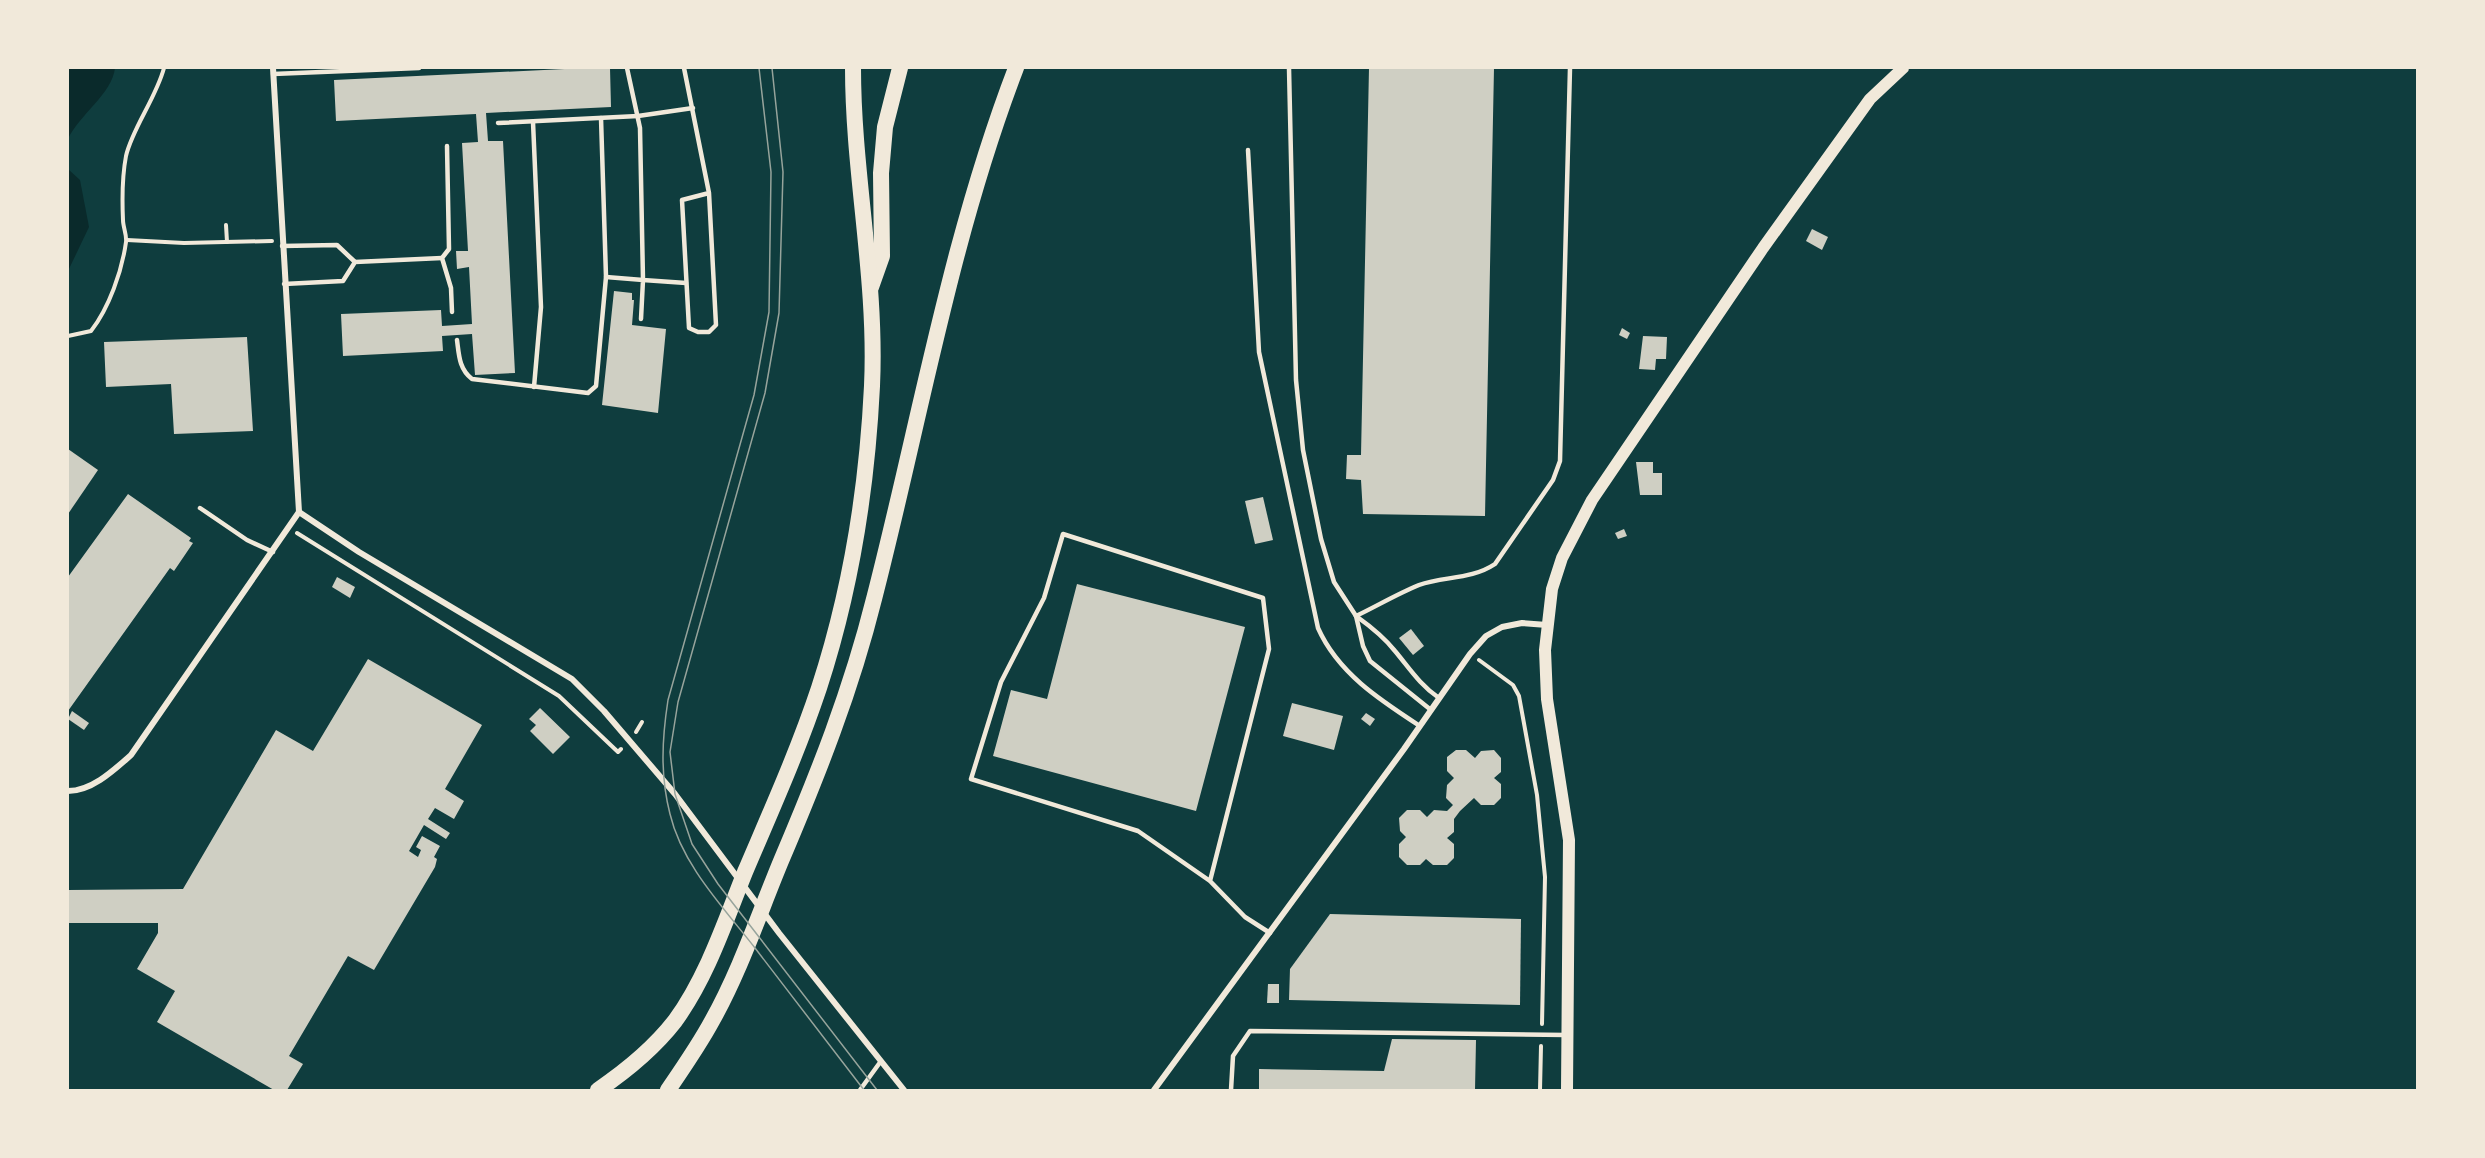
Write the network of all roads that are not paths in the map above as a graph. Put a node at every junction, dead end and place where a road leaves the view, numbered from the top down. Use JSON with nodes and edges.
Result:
{"nodes":[{"id":1,"x":419,"y":68,"type":"edge"},
{"id":2,"x":627,"y":68,"type":"edge"},
{"id":3,"x":684,"y":68,"type":"edge"},
{"id":4,"x":853,"y":68,"type":"edge"},
{"id":5,"x":900,"y":68,"type":"edge"},
{"id":6,"x":1016,"y":68,"type":"edge"},
{"id":7,"x":1290,"y":68,"type":"edge"},
{"id":8,"x":1569,"y":68,"type":"edge"},
{"id":9,"x":1903,"y":68,"type":"edge"},
{"id":10,"x":273,"y":71,"type":"edge"},
{"id":11,"x":693,"y":108,"type":"junction"},
{"id":12,"x":638,"y":116,"type":"junction"},
{"id":13,"x":601,"y":118,"type":"junction"},
{"id":14,"x":533,"y":122,"type":"junction"},
{"id":15,"x":498,"y":123,"type":"dead end"},
{"id":16,"x":447,"y":146,"type":"dead end"},
{"id":17,"x":1248,"y":150,"type":"dead end"},
{"id":18,"x":709,"y":194,"type":"junction"},
{"id":19,"x":282,"y":243,"type":"junction"},
{"id":20,"x":442,"y":258,"type":"junction"},
{"id":21,"x":355,"y":262,"type":"junction"},
{"id":22,"x":606,"y":277,"type":"junction"},
{"id":23,"x":643,"y":280,"type":"junction"},
{"id":24,"x":686,"y":283,"type":"junction"},
{"id":25,"x":284,"y":284,"type":"junction"},
{"id":26,"x":870,"y":287,"type":"junction"},
{"id":27,"x":452,"y":312,"type":"dead end"},
{"id":28,"x":641,"y":319,"type":"dead end"},
{"id":29,"x":457,"y":340,"type":"dead end"},
{"id":30,"x":534,"y":387,"type":"junction"},
{"id":31,"x":200,"y":508,"type":"dead end"},
{"id":32,"x":299,"y":512,"type":"junction"},
{"id":33,"x":273,"y":552,"type":"junction"},
{"id":34,"x":1356,"y":616,"type":"junction"},
{"id":35,"x":1547,"y":625,"type":"junction"},
{"id":36,"x":1439,"y":698,"type":"junction"},
{"id":37,"x":1431,"y":710,"type":"junction"},
{"id":38,"x":1420,"y":726,"type":"junction"},
{"id":39,"x":68,"y":791,"type":"edge"},
{"id":40,"x":1210,"y":881,"type":"junction"},
{"id":41,"x":1270,"y":933,"type":"junction"},
{"id":42,"x":1568,"y":1035,"type":"junction"},
{"id":43,"x":881,"y":1060,"type":"junction"},
{"id":44,"x":598,"y":1090,"type":"edge"},
{"id":45,"x":668,"y":1090,"type":"edge"},
{"id":46,"x":860,"y":1090,"type":"edge"},
{"id":47,"x":904,"y":1090,"type":"edge"},
{"id":48,"x":1154,"y":1090,"type":"edge"},
{"id":49,"x":1231,"y":1090,"type":"edge"},
{"id":50,"x":1567,"y":1090,"type":"edge"}],
"edges":[{"from":1,"to":10,"type":"lane"},
{"from":2,"to":12,"type":"lane"},
{"from":3,"to":11,"type":"lane"},
{"from":4,"to":26,"type":"highway"},
{"from":5,"to":26,"type":"highway"},
{"from":6,"to":45,"type":"highway"},
{"from":7,"to":34,"type":"lane"},
{"from":8,"to":34,"type":"lane"},
{"from":9,"to":35,"type":"main road"},
{"from":10,"to":19,"type":"street"},
{"from":11,"to":12,"type":"lane"},
{"from":11,"to":18,"type":"lane"},
{"from":12,"to":13,"type":"lane"},
{"from":12,"to":23,"type":"lane"},
{"from":13,"to":14,"type":"lane"},
{"from":13,"to":22,"type":"lane"},
{"from":14,"to":15,"type":"lane"},
{"from":14,"to":30,"type":"lane"},
{"from":16,"to":20,"type":"lane"},
{"from":17,"to":38,"type":"lane"},
{"from":18,"to":24,"type":"lane"},
{"from":18,"to":24,"type":"lane"},
{"from":19,"to":21,"type":"lane"},
{"from":19,"to":25,"type":"street"},
{"from":20,"to":21,"type":"lane"},
{"from":20,"to":27,"type":"lane"},
{"from":21,"to":25,"type":"lane"},
{"from":22,"to":23,"type":"lane"},
{"from":22,"to":30,"type":"lane"},
{"from":23,"to":24,"type":"lane"},
{"from":23,"to":28,"type":"lane"},
{"from":25,"to":32,"type":"street"},
{"from":26,"to":44,"type":"highway"},
{"from":29,"to":30,"type":"lane"},
{"from":31,"to":33,"type":"lane"},
{"from":32,"to":33,"type":"street"},
{"from":32,"to":43,"type":"street"},
{"from":33,"to":39,"type":"street"},
{"from":34,"to":36,"type":"lane"},
{"from":34,"to":37,"type":"lane"},
{"from":35,"to":36,"type":"street"},
{"from":35,"to":42,"type":"main road"},
{"from":36,"to":37,"type":"street"},
{"from":37,"to":38,"type":"street"},
{"from":38,"to":41,"type":"street"},
{"from":40,"to":40,"type":"lane"},
{"from":40,"to":41,"type":"lane"},
{"from":41,"to":48,"type":"street"},
{"from":42,"to":49,"type":"lane"},
{"from":42,"to":50,"type":"main road"},
{"from":43,"to":46,"type":"lane"},
{"from":43,"to":47,"type":"street"}]}
